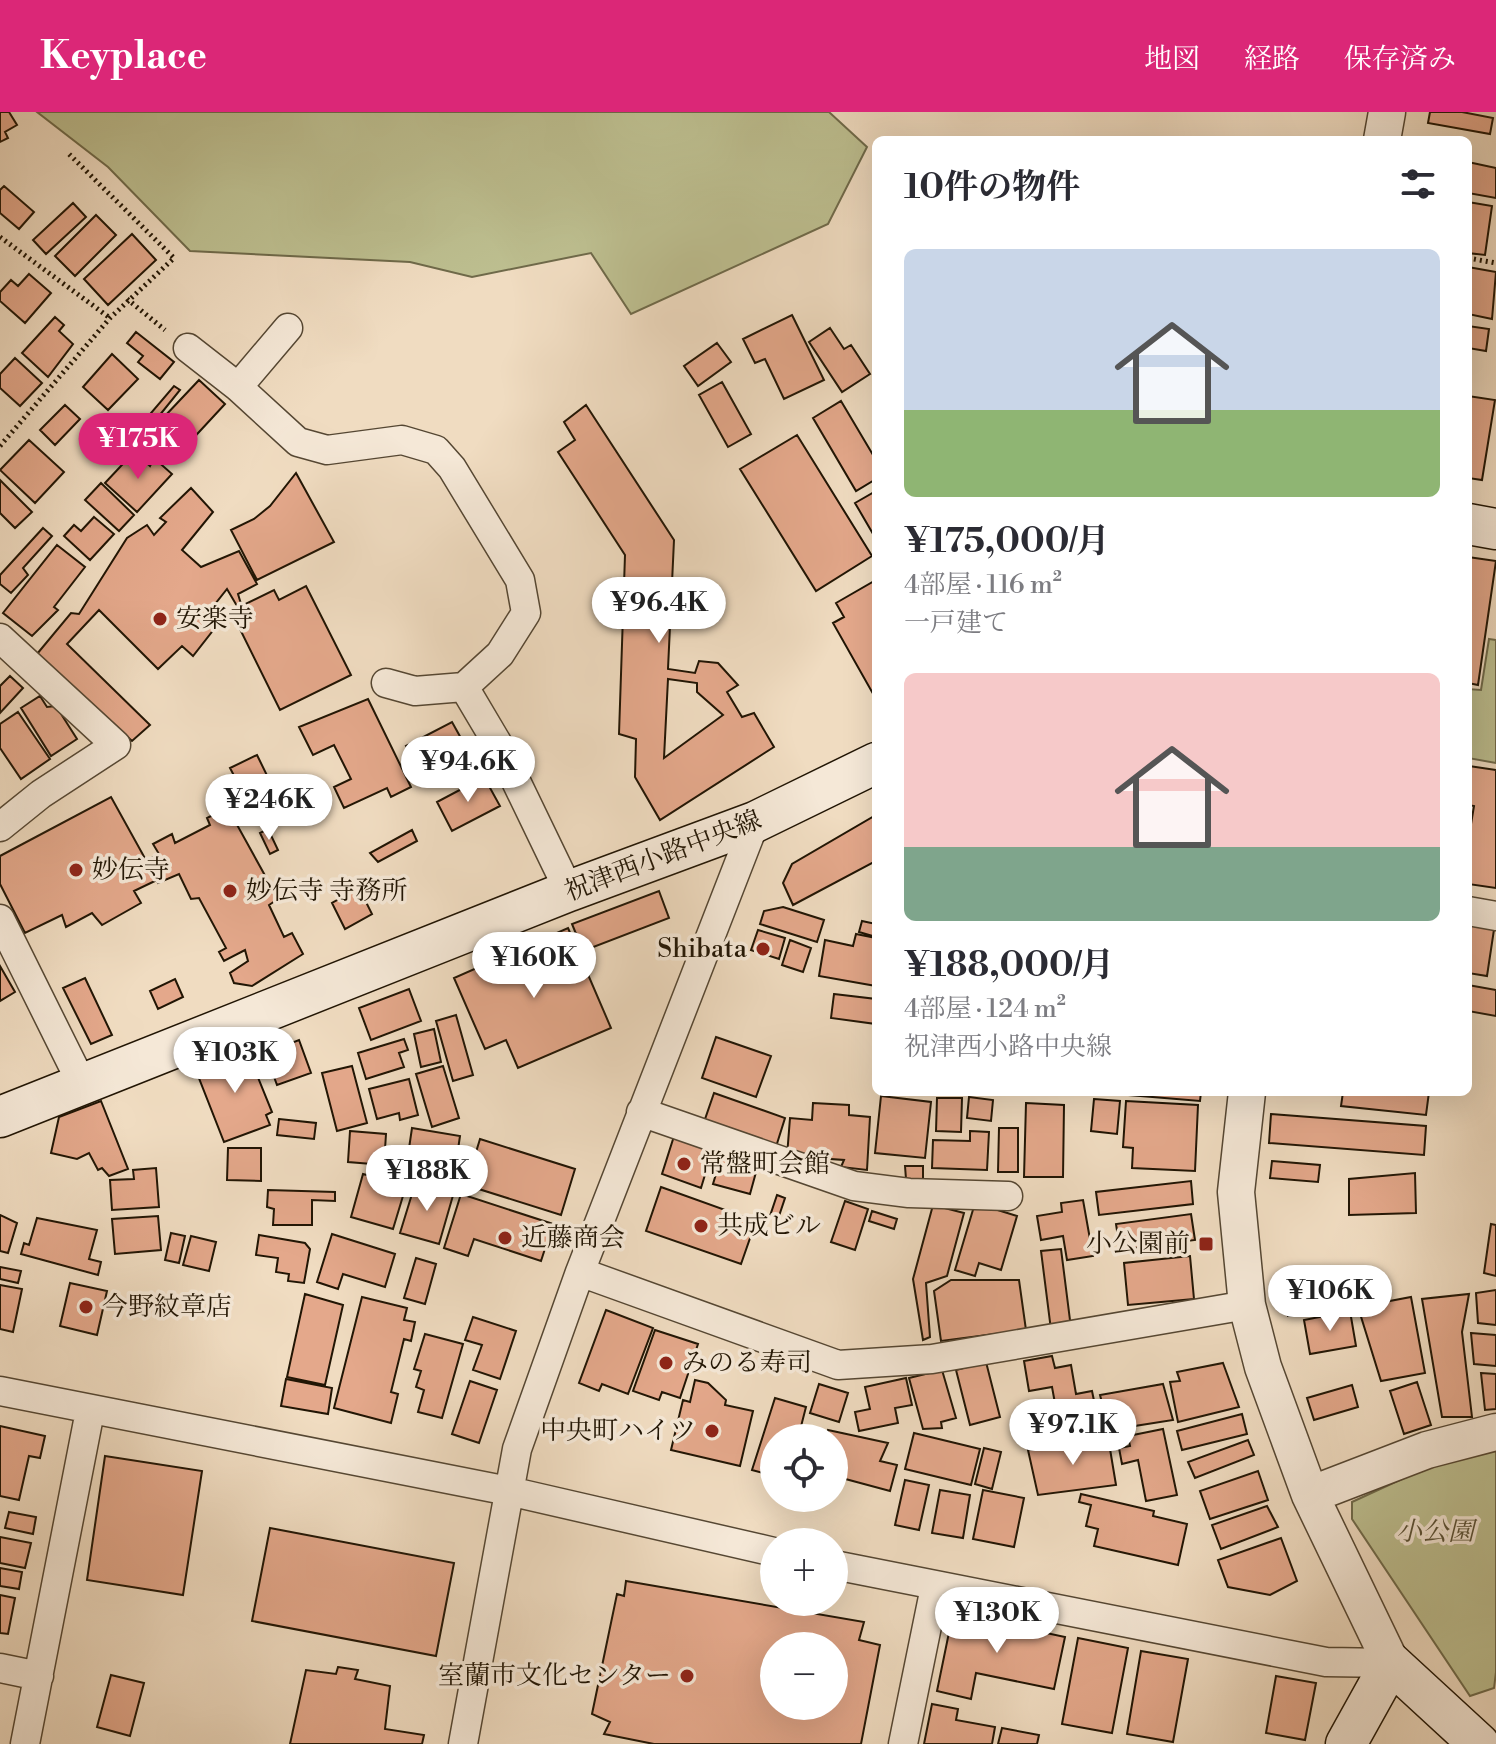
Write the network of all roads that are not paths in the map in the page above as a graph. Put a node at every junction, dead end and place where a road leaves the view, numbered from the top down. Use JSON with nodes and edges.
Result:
{"nodes":[{"id":1,"x":1387,"y":112,"type":"edge"},
{"id":2,"x":1383,"y":136,"type":"edge"},
{"id":3,"x":288,"y":328,"type":"dead end"},
{"id":4,"x":188,"y":348,"type":"road end"},
{"id":5,"x":238,"y":387,"type":"junction"},
{"id":6,"x":1472,"y":525,"type":"edge"},
{"id":7,"x":1496,"y":529,"type":"edge"},
{"id":8,"x":0,"y":638,"type":"edge"},
{"id":9,"x":386,"y":683,"type":"dead end"},
{"id":10,"x":464,"y":687,"type":"junction"},
{"id":11,"x":872,"y":765,"type":"edge"},
{"id":12,"x":755,"y":822,"type":"junction"},
{"id":13,"x":0,"y":827,"type":"edge"},
{"id":14,"x":569,"y":891,"type":"junction"},
{"id":15,"x":1472,"y":912,"type":"edge"},
{"id":16,"x":1496,"y":916,"type":"edge"},
{"id":17,"x":0,"y":919,"type":"edge"},
{"id":18,"x":82,"y":1084,"type":"junction"},
{"id":19,"x":1247,"y":1096,"type":"edge"},
{"id":20,"x":641,"y":1112,"type":"junction"},
{"id":21,"x":0,"y":1117,"type":"edge"},
{"id":22,"x":1008,"y":1196,"type":"dead end"},
{"id":23,"x":580,"y":1272,"type":"junction"},
{"id":24,"x":1247,"y":1305,"type":"junction"},
{"id":25,"x":0,"y":1391,"type":"edge"},
{"id":26,"x":90,"y":1411,"type":"junction"},
{"id":27,"x":1496,"y":1432,"type":"edge"},
{"id":28,"x":509,"y":1491,"type":"junction"},
{"id":29,"x":1310,"y":1495,"type":"junction"},
{"id":30,"x":760,"y":1549,"type":"edge"},
{"id":31,"x":848,"y":1568,"type":"edge"},
{"id":32,"x":935,"y":1587,"type":"junction"},
{"id":33,"x":1391,"y":1663,"type":"junction"},
{"id":34,"x":0,"y":1668,"type":"edge"},
{"id":35,"x":39,"y":1676,"type":"junction"},
{"id":36,"x":25,"y":1744,"type":"edge"},
{"id":37,"x":463,"y":1744,"type":"edge"},
{"id":38,"x":903,"y":1744,"type":"edge"},
{"id":39,"x":1346,"y":1744,"type":"edge"},
{"id":40,"x":1479,"y":1744,"type":"edge"}],
"edges":[{"from":1,"to":2,"type":"street"},
{"from":3,"to":5,"type":"street"},
{"from":4,"to":5,"type":"street"},
{"from":5,"to":10,"type":"street"},
{"from":6,"to":7,"type":"main road"},
{"from":8,"to":13,"type":"street"},
{"from":9,"to":10,"type":"street"},
{"from":10,"to":14,"type":"street"},
{"from":11,"to":12,"type":"main road","name":"祝津西小路中央線"},
{"from":12,"to":14,"type":"main road","name":"祝津西小路中央線"},
{"from":12,"to":20,"type":"street"},
{"from":14,"to":18,"type":"main road","name":"祝津西小路中央線"},
{"from":15,"to":16,"type":"street"},
{"from":17,"to":18,"type":"street"},
{"from":18,"to":21,"type":"main road","name":"祝津西小路中央線"},
{"from":19,"to":24,"type":"street"},
{"from":20,"to":22,"type":"street"},
{"from":20,"to":23,"type":"street"},
{"from":23,"to":24,"type":"street"},
{"from":23,"to":28,"type":"street"},
{"from":24,"to":29,"type":"street"},
{"from":25,"to":26,"type":"street"},
{"from":26,"to":28,"type":"street"},
{"from":26,"to":35,"type":"street"},
{"from":27,"to":29,"type":"street"},
{"from":28,"to":30,"type":"street"},
{"from":28,"to":37,"type":"street"},
{"from":29,"to":33,"type":"street"},
{"from":31,"to":32,"type":"street"},
{"from":32,"to":33,"type":"street"},
{"from":32,"to":38,"type":"street"},
{"from":33,"to":39,"type":"main road"},
{"from":33,"to":40,"type":"main road"},
{"from":34,"to":35,"type":"street"},
{"from":35,"to":36,"type":"street"}]}
